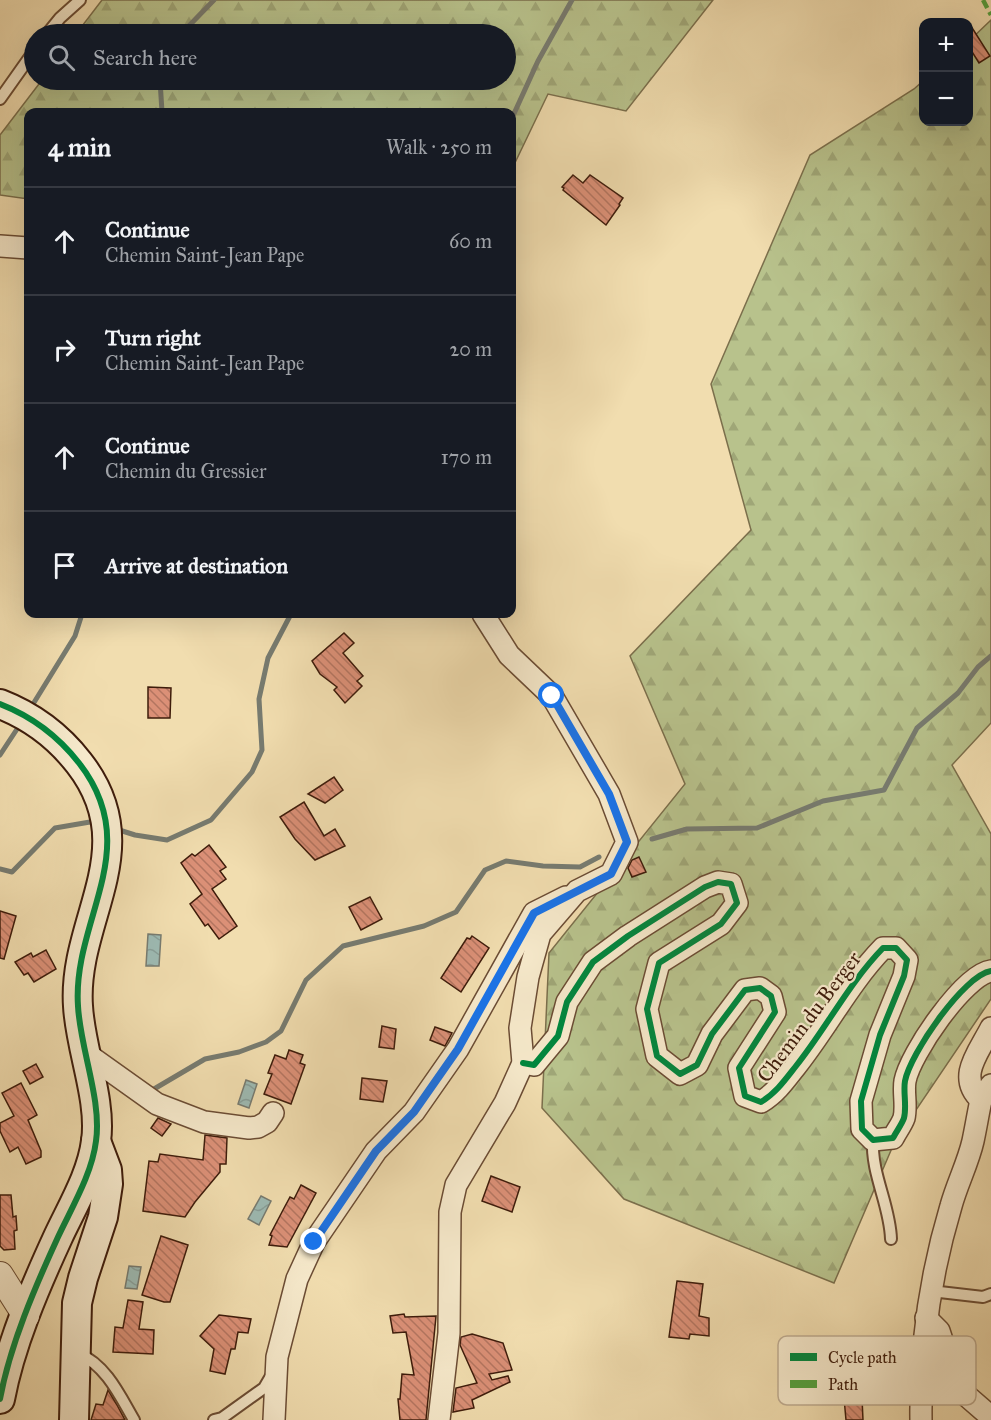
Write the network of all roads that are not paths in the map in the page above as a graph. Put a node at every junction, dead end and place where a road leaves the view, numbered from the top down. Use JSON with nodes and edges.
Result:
{"nodes":[{"id":1,"x":80,"y":0,"type":"edge"},
{"id":2,"x":55,"y":24,"type":"edge"},
{"id":3,"x":24,"y":65,"type":"edge"},
{"id":4,"x":0,"y":99,"type":"edge"},
{"id":5,"x":0,"y":246,"type":"edge"},
{"id":6,"x":24,"y":248,"type":"edge"},
{"id":7,"x":485,"y":618,"type":"edge"},
{"id":8,"x":0,"y":704,"type":"edge"},
{"id":9,"x":577,"y":891,"type":"junction"},
{"id":10,"x":991,"y":971,"type":"edge"},
{"id":11,"x":991,"y":1028,"type":"edge"},
{"id":12,"x":84,"y":1052,"type":"junction"},
{"id":13,"x":523,"y":1064,"type":"junction"},
{"id":14,"x":986,"y":1093,"type":"edge"},
{"id":15,"x":273,"y":1113,"type":"dead end"},
{"id":16,"x":873,"y":1140,"type":"junction"},
{"id":17,"x":96,"y":1141,"type":"junction"},
{"id":18,"x":891,"y":1239,"type":"dead end"},
{"id":19,"x":0,"y":1275,"type":"edge"},
{"id":20,"x":931,"y":1291,"type":"junction"},
{"id":21,"x":988,"y":1298,"type":"edge"},
{"id":22,"x":26,"y":1316,"type":"junction"},
{"id":23,"x":926,"y":1318,"type":"junction"},
{"id":24,"x":924,"y":1336,"type":"edge"},
{"id":25,"x":941,"y":1336,"type":"edge"},
{"id":26,"x":76,"y":1353,"type":"junction"},
{"id":27,"x":276,"y":1366,"type":"junction"},
{"id":28,"x":0,"y":1399,"type":"edge"},
{"id":29,"x":976,"y":1404,"type":"edge"},
{"id":30,"x":921,"y":1405,"type":"edge"},
{"id":31,"x":991,"y":1417,"type":"edge"},
{"id":32,"x":74,"y":1420,"type":"edge"},
{"id":33,"x":134,"y":1420,"type":"edge"},
{"id":34,"x":214,"y":1420,"type":"edge"},
{"id":35,"x":274,"y":1420,"type":"edge"},
{"id":36,"x":439,"y":1420,"type":"edge"},
{"id":37,"x":921,"y":1420,"type":"edge"}],
"edges":[{"from":1,"to":2,"type":"lane"},
{"from":3,"to":4,"type":"lane"},
{"from":5,"to":6,"type":"street"},
{"from":7,"to":9,"type":"street"},
{"from":8,"to":12,"type":"main road"},
{"from":9,"to":13,"type":"street"},
{"from":9,"to":27,"type":"street"},
{"from":10,"to":16,"type":"street"},
{"from":11,"to":14,"type":"street"},
{"from":12,"to":15,"type":"street"},
{"from":12,"to":17,"type":"main road"},
{"from":13,"to":16,"type":"street","name":"Chemin du Berger"},
{"from":13,"to":36,"type":"street"},
{"from":14,"to":20,"type":"street"},
{"from":16,"to":18,"type":"lane"},
{"from":17,"to":22,"type":"main road"},
{"from":17,"to":26,"type":"main road"},
{"from":19,"to":22,"type":"street"},
{"from":20,"to":21,"type":"lane"},
{"from":20,"to":23,"type":"street"},
{"from":22,"to":28,"type":"main road"},
{"from":23,"to":24,"type":"street"},
{"from":23,"to":25,"type":"street"},
{"from":26,"to":32,"type":"main road"},
{"from":26,"to":33,"type":"lane"},
{"from":27,"to":34,"type":"lane"},
{"from":27,"to":35,"type":"street"},
{"from":29,"to":31,"type":"street"},
{"from":30,"to":37,"type":"street"}]}
